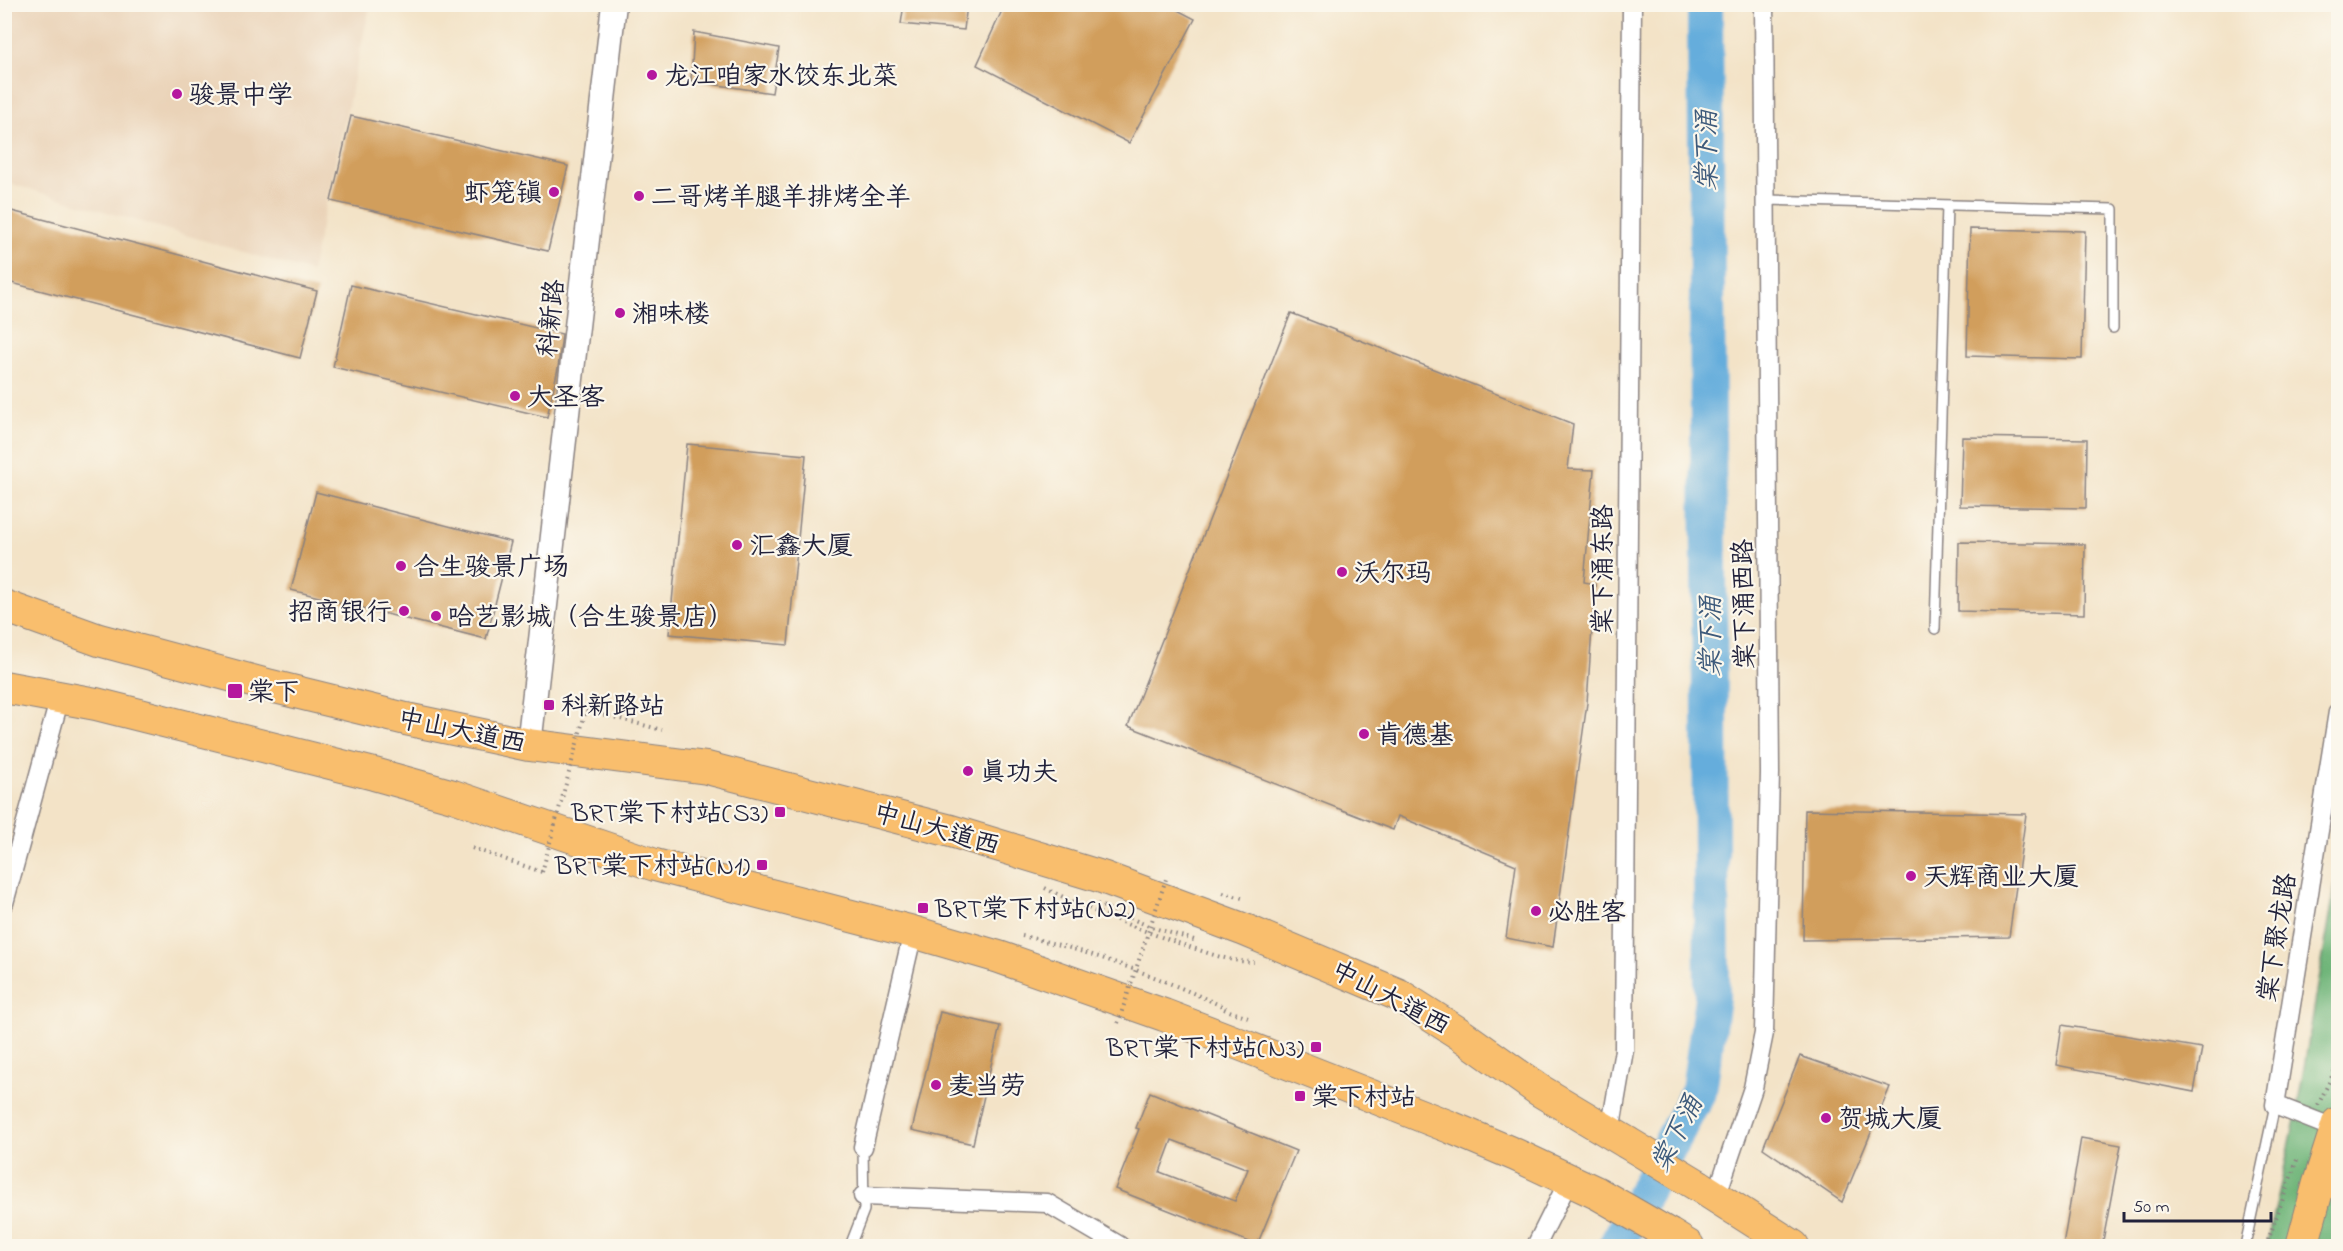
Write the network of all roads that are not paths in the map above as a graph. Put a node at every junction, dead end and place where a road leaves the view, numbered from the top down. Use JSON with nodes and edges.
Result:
{"nodes":[{"id":1,"x":614,"y":4,"type":"edge"},
{"id":2,"x":1632,"y":4,"type":"edge"},
{"id":3,"x":1764,"y":4,"type":"edge"},
{"id":4,"x":1765,"y":200,"type":"junction"},
{"id":5,"x":1947,"y":205,"type":"junction"},
{"id":6,"x":2113,"y":328,"type":"dead end"},
{"id":7,"x":4,"y":606,"type":"edge"},
{"id":8,"x":1935,"y":629,"type":"dead end"},
{"id":9,"x":4,"y":687,"type":"edge"},
{"id":10,"x":60,"y":697,"type":"junction"},
{"id":11,"x":2338,"y":711,"type":"edge"},
{"id":12,"x":528,"y":745,"type":"junction"},
{"id":13,"x":4,"y":903,"type":"edge"},
{"id":14,"x":913,"y":932,"type":"junction"},
{"id":15,"x":2275,"y":1106,"type":"junction"},
{"id":16,"x":2337,"y":1126,"type":"edge"},
{"id":17,"x":1618,"y":1137,"type":"junction"},
{"id":18,"x":863,"y":1147,"type":"joint"},
{"id":19,"x":1583,"y":1186,"type":"junction"},
{"id":20,"x":1707,"y":1191,"type":"junction"},
{"id":21,"x":863,"y":1196,"type":"junction"},
{"id":22,"x":1679,"y":1241,"type":"edge"},
{"id":23,"x":850,"y":1246,"type":"edge"},
{"id":24,"x":1120,"y":1246,"type":"edge"},
{"id":25,"x":1536,"y":1246,"type":"edge"},
{"id":26,"x":1793,"y":1246,"type":"edge"},
{"id":27,"x":2245,"y":1246,"type":"edge"},
{"id":28,"x":2302,"y":1246,"type":"edge"}],
"edges":[{"from":1,"to":12,"type":"street","name":"科新路"},
{"from":2,"to":17,"type":"street","name":"棠下涌东路"},
{"from":3,"to":4,"type":"street","name":"棠下涌西路"},
{"from":4,"to":5,"type":"lane"},
{"from":4,"to":20,"type":"street","name":"棠下涌西路"},
{"from":5,"to":6,"type":"lane"},
{"from":5,"to":8,"type":"lane"},
{"from":7,"to":12,"type":"highway","name":"中山大道西"},
{"from":9,"to":10,"type":"highway"},
{"from":10,"to":13,"type":"street"},
{"from":10,"to":14,"type":"highway"},
{"from":11,"to":15,"type":"street","name":"棠下聚龙路"},
{"from":12,"to":17,"type":"highway","name":"中山大道西"},
{"from":14,"to":18,"type":"street"},
{"from":14,"to":19,"type":"highway"},
{"from":15,"to":16,"type":"street"},
{"from":15,"to":27,"type":"lane"},
{"from":16,"to":28,"type":"highway"},
{"from":17,"to":20,"type":"highway","name":"中山大道西","bridge":true},
{"from":18,"to":21,"type":"lane"},
{"from":19,"to":22,"type":"highway","bridge":true},
{"from":19,"to":25,"type":"street"},
{"from":20,"to":26,"type":"highway","name":"中山大道西"},
{"from":21,"to":23,"type":"lane"},
{"from":21,"to":24,"type":"street"}]}
